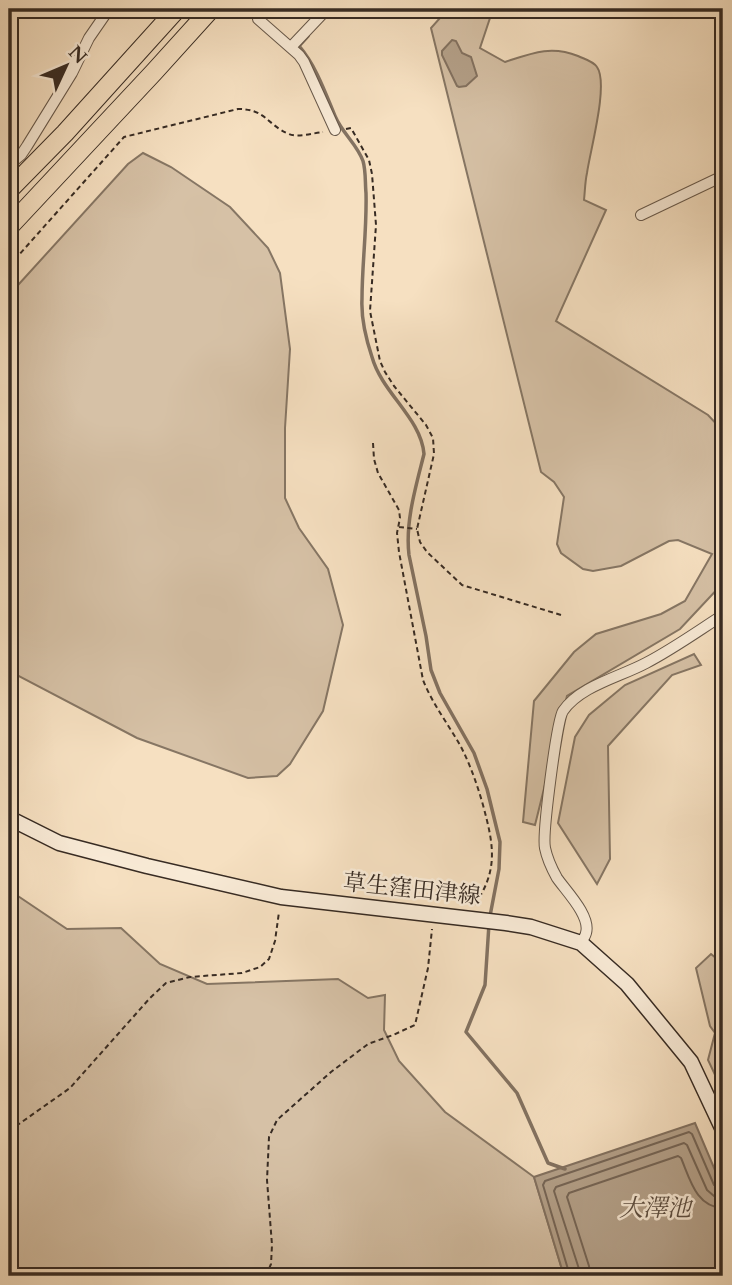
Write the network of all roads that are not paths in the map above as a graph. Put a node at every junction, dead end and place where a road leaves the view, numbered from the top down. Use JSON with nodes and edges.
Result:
{"nodes":[{"id":1,"x":109,"y":9,"type":"edge"},
{"id":2,"x":177,"y":9,"type":"edge"},
{"id":3,"x":211,"y":9,"type":"edge"},
{"id":4,"x":327,"y":9,"type":"edge"},
{"id":5,"x":258,"y":19,"type":"tunnel mouth"},
{"id":6,"x":290,"y":47,"type":"junction"},
{"id":7,"x":335,"y":130,"type":"road end"},
{"id":8,"x":9,"y":165,"type":"edge"},
{"id":9,"x":723,"y":176,"type":"edge"},
{"id":10,"x":9,"y":190,"type":"edge"},
{"id":11,"x":641,"y":215,"type":"dead end"},
{"id":12,"x":9,"y":227,"type":"edge"},
{"id":13,"x":723,"y":615,"type":"edge"},
{"id":14,"x":9,"y":818,"type":"edge"},
{"id":15,"x":581,"y":943,"type":"junction"},
{"id":16,"x":723,"y":1130,"type":"edge"}],
"edges":[{"from":1,"to":8,"type":"street"},
{"from":2,"to":10,"type":"highway"},
{"from":3,"to":12,"type":"highway"},
{"from":4,"to":6,"type":"street"},
{"from":5,"to":6,"type":"street"},
{"from":6,"to":7,"type":"street"},
{"from":9,"to":11,"type":"street"},
{"from":13,"to":15,"type":"street"},
{"from":14,"to":15,"type":"main road","name":"草生窪田津線"},
{"from":15,"to":16,"type":"main road","name":"草生窪田津線"}]}
